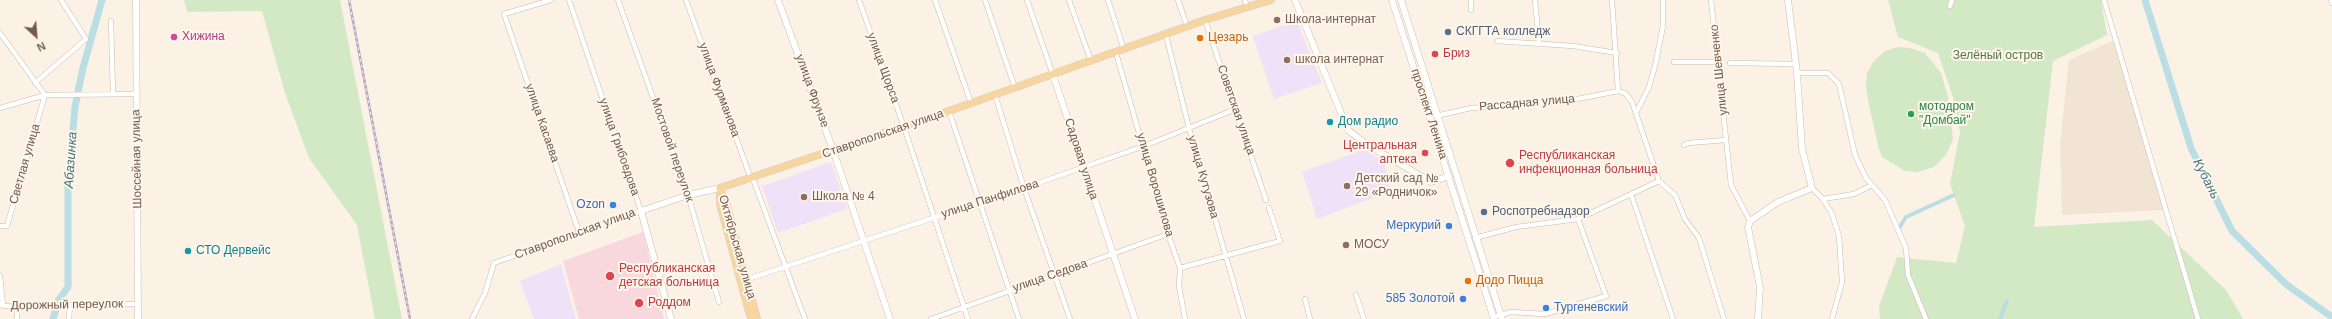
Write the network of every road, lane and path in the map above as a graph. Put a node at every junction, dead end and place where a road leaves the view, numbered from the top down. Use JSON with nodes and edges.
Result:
{"nodes":[{"id":1,"x":61,"y":0,"type":"edge"},
{"id":2,"x":135,"y":0,"type":"edge"},
{"id":3,"x":551,"y":0,"type":"edge"},
{"id":4,"x":569,"y":0,"type":"edge"},
{"id":5,"x":618,"y":0,"type":"edge"},
{"id":6,"x":686,"y":0,"type":"edge"},
{"id":7,"x":778,"y":0,"type":"edge"},
{"id":8,"x":859,"y":0,"type":"edge"},
{"id":9,"x":935,"y":0,"type":"edge"},
{"id":10,"x":985,"y":0,"type":"edge"},
{"id":11,"x":1027,"y":0,"type":"edge"},
{"id":12,"x":1069,"y":0,"type":"edge"},
{"id":13,"x":1108,"y":0,"type":"edge"},
{"id":14,"x":1178,"y":0,"type":"edge"},
{"id":15,"x":1271,"y":0,"type":"edge"},
{"id":16,"x":1295,"y":0,"type":"edge"},
{"id":17,"x":1392,"y":0,"type":"edge"},
{"id":18,"x":1401,"y":0,"type":"edge"},
{"id":19,"x":1471,"y":0,"type":"edge"},
{"id":20,"x":1535,"y":0,"type":"edge"},
{"id":21,"x":1612,"y":0,"type":"edge"},
{"id":22,"x":1663,"y":0,"type":"edge"},
{"id":23,"x":1711,"y":0,"type":"edge"},
{"id":24,"x":1788,"y":0,"type":"edge"},
{"id":25,"x":1952,"y":0,"type":"edge"},
{"id":26,"x":2104,"y":0,"type":"edge"},
{"id":27,"x":2330,"y":0,"type":"edge"},
{"id":28,"x":1246,"y":3,"type":"edge"},
{"id":29,"x":2332,"y":3,"type":"edge"},
{"id":30,"x":1950,"y":6,"type":"dead end"},
{"id":31,"x":1471,"y":10,"type":"dead end"},
{"id":32,"x":111,"y":20,"type":"dead end"},
{"id":33,"x":1205,"y":20,"type":"junction"},
{"id":34,"x":1187,"y":26,"type":"junction"},
{"id":35,"x":0,"y":33,"type":"edge"},
{"id":36,"x":1166,"y":35,"type":"junction"},
{"id":37,"x":1497,"y":41,"type":"dead end"},
{"id":38,"x":1539,"y":43,"type":"junction"},
{"id":39,"x":1124,"y":50,"type":"junction"},
{"id":40,"x":1116,"y":52,"type":"junction"},
{"id":41,"x":1617,"y":53,"type":"junction"},
{"id":42,"x":1091,"y":61,"type":"junction"},
{"id":43,"x":1674,"y":62,"type":"dead end"},
{"id":44,"x":1719,"y":62,"type":"junction"},
{"id":45,"x":1730,"y":63,"type":"dead end"},
{"id":46,"x":1796,"y":64,"type":"junction"},
{"id":47,"x":1797,"y":73,"type":"junction"},
{"id":48,"x":1053,"y":75,"type":"junction"},
{"id":49,"x":35,"y":83,"type":"junction"},
{"id":50,"x":1015,"y":88,"type":"junction"},
{"id":51,"x":1618,"y":91,"type":"junction"},
{"id":52,"x":113,"y":94,"type":"junction"},
{"id":53,"x":135,"y":94,"type":"junction"},
{"id":54,"x":45,"y":95,"type":"junction"},
{"id":55,"x":996,"y":95,"type":"junction"},
{"id":56,"x":971,"y":104,"type":"junction"},
{"id":57,"x":0,"y":108,"type":"edge"},
{"id":58,"x":1236,"y":109,"type":"junction"},
{"id":59,"x":949,"y":111,"type":"junction"},
{"id":60,"x":1636,"y":113,"type":"junction"},
{"id":61,"x":1436,"y":116,"type":"junction"},
{"id":62,"x":904,"y":127,"type":"junction"},
{"id":63,"x":1189,"y":128,"type":"junction"},
{"id":64,"x":1726,"y":140,"type":"junction"},
{"id":65,"x":1684,"y":145,"type":"dead end"},
{"id":66,"x":1144,"y":146,"type":"junction"},
{"id":67,"x":833,"y":150,"type":"junction"},
{"id":68,"x":1084,"y":166,"type":"junction"},
{"id":69,"x":1449,"y":176,"type":"junction"},
{"id":70,"x":752,"y":179,"type":"junction"},
{"id":71,"x":1659,"y":181,"type":"junction"},
{"id":72,"x":1872,"y":185,"type":"junction"},
{"id":73,"x":720,"y":188,"type":"junction"},
{"id":74,"x":1024,"y":188,"type":"junction"},
{"id":75,"x":1812,"y":188,"type":"junction"},
{"id":76,"x":1631,"y":194,"type":"junction"},
{"id":77,"x":688,"y":195,"type":"junction"},
{"id":78,"x":1823,"y":199,"type":"junction"},
{"id":79,"x":1266,"y":200,"type":"dead end"},
{"id":80,"x":979,"y":202,"type":"junction"},
{"id":81,"x":1269,"y":208,"type":"dead end"},
{"id":82,"x":641,"y":211,"type":"junction"},
{"id":83,"x":934,"y":217,"type":"junction"},
{"id":84,"x":1578,"y":219,"type":"junction"},
{"id":85,"x":1750,"y":221,"type":"junction"},
{"id":86,"x":0,"y":226,"type":"edge"},
{"id":87,"x":579,"y":232,"type":"junction"},
{"id":88,"x":1168,"y":234,"type":"junction"},
{"id":89,"x":1476,"y":238,"type":"junction"},
{"id":90,"x":864,"y":241,"type":"junction"},
{"id":91,"x":1113,"y":254,"type":"junction"},
{"id":92,"x":1225,"y":257,"type":"junction"},
{"id":93,"x":785,"y":267,"type":"junction"},
{"id":94,"x":1180,"y":268,"type":"junction"},
{"id":95,"x":1054,"y":275,"type":"junction"},
{"id":96,"x":0,"y":276,"type":"edge"},
{"id":97,"x":744,"y":280,"type":"junction"},
{"id":98,"x":1009,"y":290,"type":"junction"},
{"id":99,"x":1356,"y":295,"type":"dead end"},
{"id":100,"x":1305,"y":299,"type":"dead end"},
{"id":101,"x":719,"y":302,"type":"dead end"},
{"id":102,"x":136,"y":304,"type":"junction"},
{"id":103,"x":1,"y":305,"type":"edge"},
{"id":104,"x":70,"y":305,"type":"junction"},
{"id":105,"x":17,"y":306,"type":"junction"},
{"id":106,"x":964,"y":306,"type":"junction"},
{"id":107,"x":1501,"y":317,"type":"edge"},
{"id":108,"x":1492,"y":318,"type":"edge"},
{"id":109,"x":17,"y":319,"type":"edge"},
{"id":110,"x":69,"y":319,"type":"edge"},
{"id":111,"x":137,"y":319,"type":"edge"},
{"id":112,"x":472,"y":319,"type":"edge"},
{"id":113,"x":670,"y":319,"type":"edge"},
{"id":114,"x":751,"y":319,"type":"edge"},
{"id":115,"x":757,"y":319,"type":"edge"},
{"id":116,"x":805,"y":319,"type":"edge"},
{"id":117,"x":890,"y":319,"type":"edge"},
{"id":118,"x":931,"y":319,"type":"edge"},
{"id":119,"x":968,"y":319,"type":"edge"},
{"id":120,"x":1019,"y":319,"type":"edge"},
{"id":121,"x":1070,"y":319,"type":"edge"},
{"id":122,"x":1134,"y":319,"type":"edge"},
{"id":123,"x":1185,"y":319,"type":"edge"},
{"id":124,"x":1244,"y":319,"type":"edge"},
{"id":125,"x":1310,"y":319,"type":"edge"},
{"id":126,"x":1364,"y":319,"type":"edge"},
{"id":127,"x":1673,"y":319,"type":"edge"},
{"id":128,"x":1724,"y":319,"type":"edge"},
{"id":129,"x":1758,"y":319,"type":"edge"},
{"id":130,"x":1832,"y":319,"type":"edge"},
{"id":131,"x":1926,"y":319,"type":"edge"},
{"id":132,"x":2198,"y":319,"type":"edge"}],
"edges":[{"from":1,"to":49,"type":"street"},
{"from":2,"to":53,"type":"street","name":"Шоссейная улица"},
{"from":3,"to":87,"type":"street","name":"улица Касаева"},
{"from":4,"to":82,"type":"street","name":"улица Грибоедова"},
{"from":5,"to":77,"type":"street","name":"Мостовой переулок"},
{"from":6,"to":70,"type":"street","name":"улица Фурманова"},
{"from":7,"to":67,"type":"street","name":"улица Фрунзе"},
{"from":8,"to":62,"type":"street","name":"улица Щорса"},
{"from":9,"to":56,"type":"street"},
{"from":10,"to":50,"type":"street"},
{"from":11,"to":48,"type":"street","name":"Садовая улица"},
{"from":12,"to":42,"type":"street"},
{"from":13,"to":39,"type":"street"},
{"from":14,"to":34,"type":"street"},
{"from":15,"to":28,"type":"main road","name":"Ставропольская улица"},
{"from":16,"to":69,"type":"street"},
{"from":17,"to":69,"type":"street","name":"проспект Ленина"},
{"from":18,"to":61,"type":"street","name":"проспект Ленина"},
{"from":19,"to":31,"type":"street"},
{"from":20,"to":38,"type":"street"},
{"from":21,"to":41,"type":"street"},
{"from":22,"to":60,"type":"street"},
{"from":23,"to":44,"type":"street","name":"улица Шевченко"},
{"from":24,"to":46,"type":"street"},
{"from":25,"to":30,"type":"street"},
{"from":26,"to":132,"type":"street"},
{"from":27,"to":29,"type":"street"},
{"from":28,"to":33,"type":"main road","name":"Ставропольская улица"},
{"from":32,"to":52,"type":"street"},
{"from":33,"to":34,"type":"main road","name":"Ставропольская улица"},
{"from":33,"to":58,"type":"street","name":"Советская улица"},
{"from":34,"to":36,"type":"main road","name":"Ставропольская улица"},
{"from":35,"to":49,"type":"street"},
{"from":36,"to":39,"type":"main road","name":"Ставропольская улица"},
{"from":36,"to":63,"type":"street","name":"улица Кутузова"},
{"from":37,"to":38,"type":"street"},
{"from":38,"to":41,"type":"street"},
{"from":39,"to":40,"type":"main road","name":"Ставропольская улица"},
{"from":40,"to":42,"type":"main road","name":"Ставропольская улица"},
{"from":40,"to":66,"type":"street","name":"улица Ворошилова"},
{"from":41,"to":51,"type":"street"},
{"from":42,"to":48,"type":"main road","name":"Ставропольская улица"},
{"from":43,"to":44,"type":"street"},
{"from":44,"to":64,"type":"street","name":"улица Шевченко"},
{"from":45,"to":46,"type":"street"},
{"from":46,"to":47,"type":"street"},
{"from":47,"to":72,"type":"street"},
{"from":47,"to":75,"type":"street"},
{"from":48,"to":50,"type":"main road","name":"Ставропольская улица"},
{"from":48,"to":68,"type":"street","name":"Садовая улица"},
{"from":49,"to":54,"type":"street"},
{"from":50,"to":55,"type":"main road","name":"Ставропольская улица"},
{"from":51,"to":60,"type":"street"},
{"from":51,"to":61,"type":"street","name":"Рассадная улица"},
{"from":52,"to":53,"type":"street"},
{"from":52,"to":54,"type":"street"},
{"from":53,"to":102,"type":"street","name":"Шоссейная улица"},
{"from":53,"to":111,"type":"street","name":"Шоссейная улица"},
{"from":54,"to":57,"type":"street"},
{"from":54,"to":86,"type":"street","name":"Светлая улица"},
{"from":55,"to":56,"type":"main road","name":"Ставропольская улица"},
{"from":55,"to":74,"type":"street"},
{"from":56,"to":59,"type":"main road","name":"Ставропольская улица"},
{"from":58,"to":63,"type":"street","name":"улица Панфилова"},
{"from":58,"to":79,"type":"street","name":"Советская улица"},
{"from":59,"to":62,"type":"main road","name":"Ставропольская улица"},
{"from":59,"to":80,"type":"street"},
{"from":60,"to":71,"type":"street"},
{"from":61,"to":89,"type":"street","name":"проспект Ленина"},
{"from":62,"to":67,"type":"main road","name":"Ставропольская улица"},
{"from":62,"to":83,"type":"street","name":"улица Щорса"},
{"from":63,"to":66,"type":"street","name":"улица Панфилова"},
{"from":63,"to":92,"type":"street","name":"улица Кутузова"},
{"from":64,"to":65,"type":"street"},
{"from":64,"to":85,"type":"street","name":"улица Шевченко"},
{"from":66,"to":68,"type":"street","name":"улица Панфилова"},
{"from":66,"to":88,"type":"street","name":"улица Ворошилова"},
{"from":67,"to":70,"type":"main road","name":"Ставропольская улица"},
{"from":67,"to":90,"type":"street","name":"улица Фрунзе"},
{"from":68,"to":74,"type":"street","name":"улица Панфилова"},
{"from":68,"to":91,"type":"street","name":"Садовая улица"},
{"from":69,"to":108,"type":"street","name":"проспект Ленина"},
{"from":70,"to":73,"type":"main road","name":"Ставропольская улица"},
{"from":70,"to":93,"type":"street","name":"улица Фурманова"},
{"from":71,"to":76,"type":"street"},
{"from":71,"to":128,"type":"street"},
{"from":72,"to":78,"type":"street"},
{"from":72,"to":131,"type":"street"},
{"from":73,"to":77,"type":"street","name":"Ставропольская улица"},
{"from":73,"to":97,"type":"main road","name":"Октябрьская улица"},
{"from":74,"to":80,"type":"street","name":"улица Панфилова"},
{"from":74,"to":95,"type":"street"},
{"from":75,"to":78,"type":"street"},
{"from":75,"to":85,"type":"street"},
{"from":76,"to":84,"type":"street"},
{"from":76,"to":127,"type":"street"},
{"from":77,"to":82,"type":"street","name":"Ставропольская улица"},
{"from":77,"to":101,"type":"street","name":"Мостовой переулок"},
{"from":78,"to":130,"type":"street"},
{"from":80,"to":83,"type":"street","name":"улица Панфилова"},
{"from":80,"to":98,"type":"street"},
{"from":81,"to":92,"type":"street"},
{"from":82,"to":87,"type":"street","name":"Ставропольская улица"},
{"from":82,"to":113,"type":"street","name":"улица Грибоедова"},
{"from":83,"to":90,"type":"street","name":"улица Панфилова"},
{"from":83,"to":106,"type":"street","name":"улица Щорса"},
{"from":84,"to":89,"type":"street"},
{"from":84,"to":107,"type":"street"},
{"from":85,"to":129,"type":"street"},
{"from":87,"to":112,"type":"street","name":"Ставропольская улица"},
{"from":88,"to":91,"type":"street","name":"улица Седова"},
{"from":88,"to":94,"type":"street","name":"улица Ворошилова"},
{"from":89,"to":107,"type":"street","name":"проспект Ленина"},
{"from":90,"to":93,"type":"street","name":"улица Панфилова"},
{"from":90,"to":117,"type":"street","name":"улица Фрунзе"},
{"from":91,"to":95,"type":"street","name":"улица Седова"},
{"from":91,"to":122,"type":"street","name":"Садовая улица"},
{"from":92,"to":94,"type":"street"},
{"from":92,"to":124,"type":"street","name":"улица Кутузова"},
{"from":93,"to":97,"type":"street","name":"улица Панфилова"},
{"from":93,"to":116,"type":"street","name":"улица Фурманова"},
{"from":94,"to":123,"type":"street","name":"улица Ворошилова"},
{"from":95,"to":98,"type":"street","name":"улица Седова"},
{"from":95,"to":121,"type":"street"},
{"from":96,"to":103,"type":"street"},
{"from":97,"to":114,"type":"main road","name":"Октябрьская улица"},
{"from":97,"to":115,"type":"main road","name":"Октябрьская улица"},
{"from":98,"to":106,"type":"street","name":"улица Седова"},
{"from":98,"to":120,"type":"street"},
{"from":99,"to":126,"type":"street"},
{"from":100,"to":125,"type":"street"},
{"from":102,"to":104,"type":"street","name":"Дорожный переулок"},
{"from":102,"to":111,"type":"street","name":"Шоссейная улица"},
{"from":103,"to":105,"type":"street","name":"Дорожный переулок"},
{"from":104,"to":105,"type":"street","name":"Дорожный переулок"},
{"from":104,"to":110,"type":"street"},
{"from":105,"to":109,"type":"street"},
{"from":106,"to":118,"type":"street","name":"улица Седова"},
{"from":106,"to":119,"type":"street","name":"улица Щорса"},
{"from":107,"to":108,"type":"street"}]}
